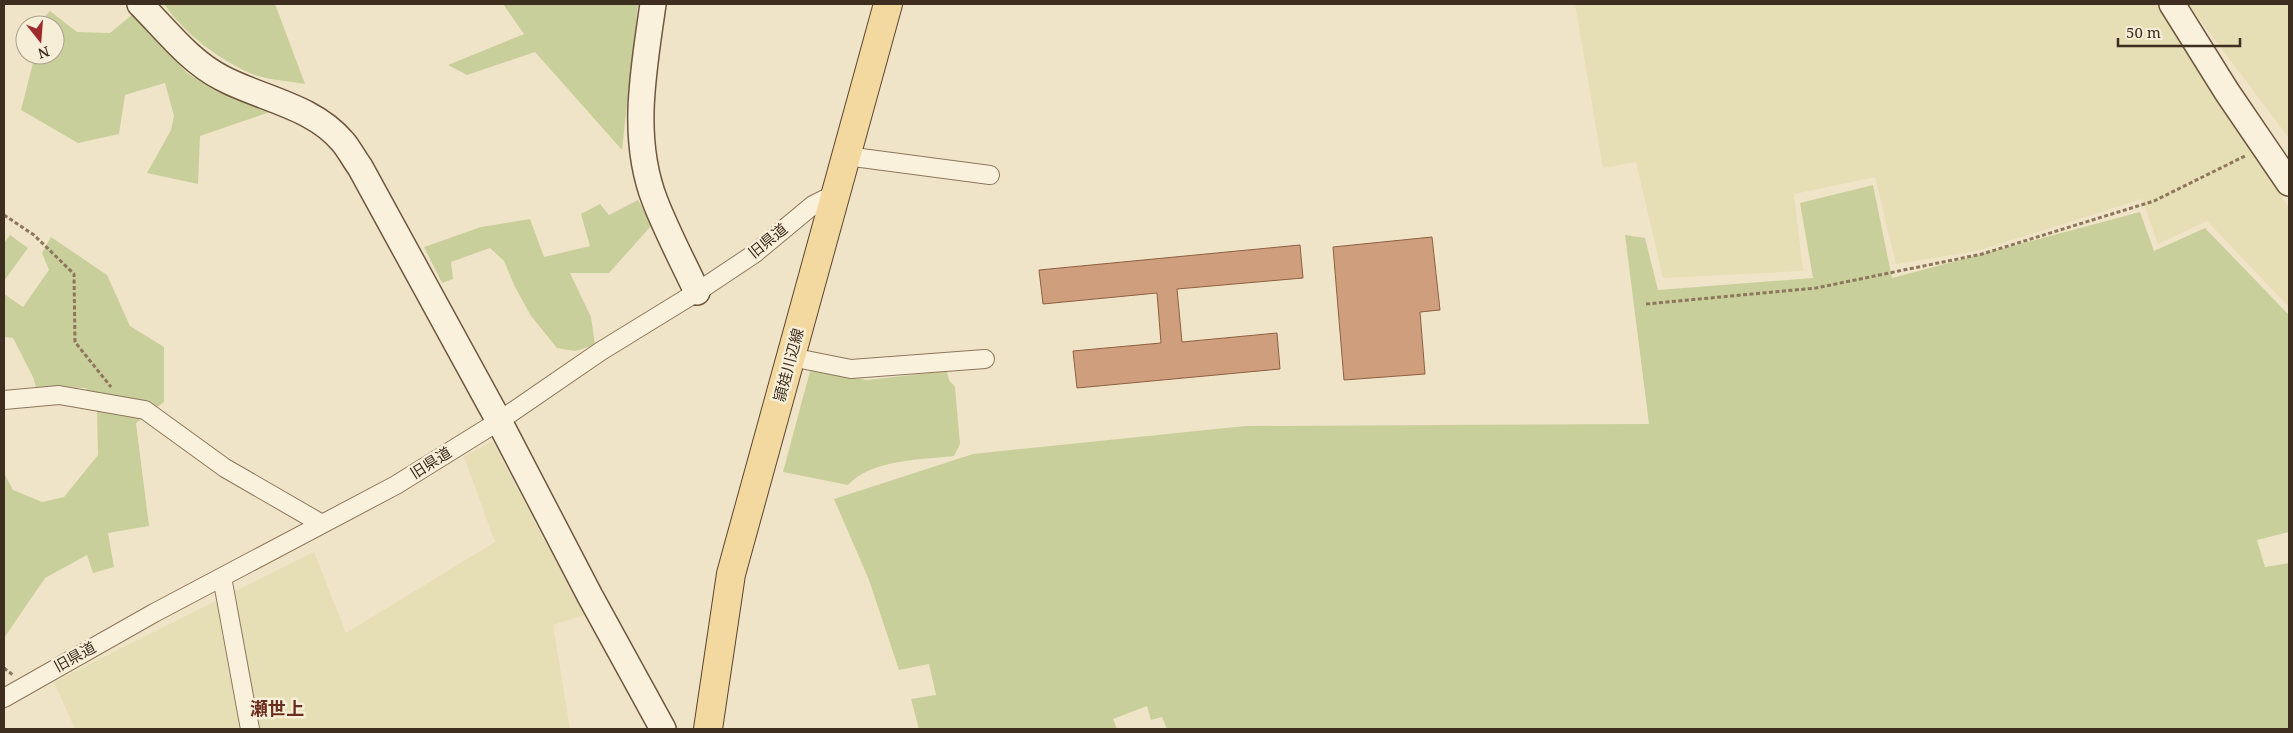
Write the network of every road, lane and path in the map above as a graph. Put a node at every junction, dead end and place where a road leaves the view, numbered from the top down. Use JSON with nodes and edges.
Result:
{"nodes":[{"id":1,"x":140,"y":4,"type":"edge"},
{"id":2,"x":653,"y":4,"type":"edge"},
{"id":3,"x":888,"y":4,"type":"edge"},
{"id":4,"x":2172,"y":4,"type":"edge"},
{"id":5,"x":2263,"y":147,"type":"junction"},
{"id":6,"x":846,"y":156,"type":"junction"},
{"id":7,"x":990,"y":176,"type":"dead end"},
{"id":8,"x":2289,"y":183,"type":"edge"},
{"id":9,"x":835,"y":194,"type":"junction"},
{"id":10,"x":4,"y":215,"type":"edge"},
{"id":11,"x":697,"y":292,"type":"junction"},
{"id":12,"x":1646,"y":304,"type":"dead end"},
{"id":13,"x":791,"y":357,"type":"junction"},
{"id":14,"x":985,"y":359,"type":"dead end"},
{"id":15,"x":4,"y":400,"type":"edge"},
{"id":16,"x":126,"y":407,"type":"junction"},
{"id":17,"x":499,"y":421,"type":"junction"},
{"id":18,"x":322,"y":524,"type":"junction"},
{"id":19,"x":222,"y":577,"type":"junction"},
{"id":20,"x":4,"y":698,"type":"edge"},
{"id":21,"x":250,"y":729,"type":"edge"},
{"id":22,"x":663,"y":729,"type":"edge"},
{"id":23,"x":708,"y":729,"type":"edge"}],
"edges":[{"from":1,"to":17,"type":"street"},
{"from":2,"to":11,"type":"street"},
{"from":3,"to":6,"type":"main road","name":"頴娃川辺線"},
{"from":4,"to":5,"type":"street"},
{"from":5,"to":8,"type":"street"},
{"from":5,"to":12,"type":"path"},
{"from":6,"to":7,"type":"street"},
{"from":6,"to":9,"type":"main road","name":"頴娃川辺線"},
{"from":9,"to":11,"type":"street","name":"旧県道"},
{"from":9,"to":13,"type":"main road","name":"頴娃川辺線"},
{"from":10,"to":16,"type":"path"},
{"from":11,"to":17,"type":"street","name":"旧県道"},
{"from":13,"to":14,"type":"street"},
{"from":13,"to":23,"type":"main road","name":"頴娃川辺線"},
{"from":15,"to":16,"type":"street"},
{"from":16,"to":18,"type":"street"},
{"from":17,"to":18,"type":"street","name":"旧県道"},
{"from":17,"to":22,"type":"street"},
{"from":18,"to":19,"type":"street","name":"旧県道"},
{"from":19,"to":20,"type":"street","name":"旧県道"},
{"from":19,"to":21,"type":"street"}]}
